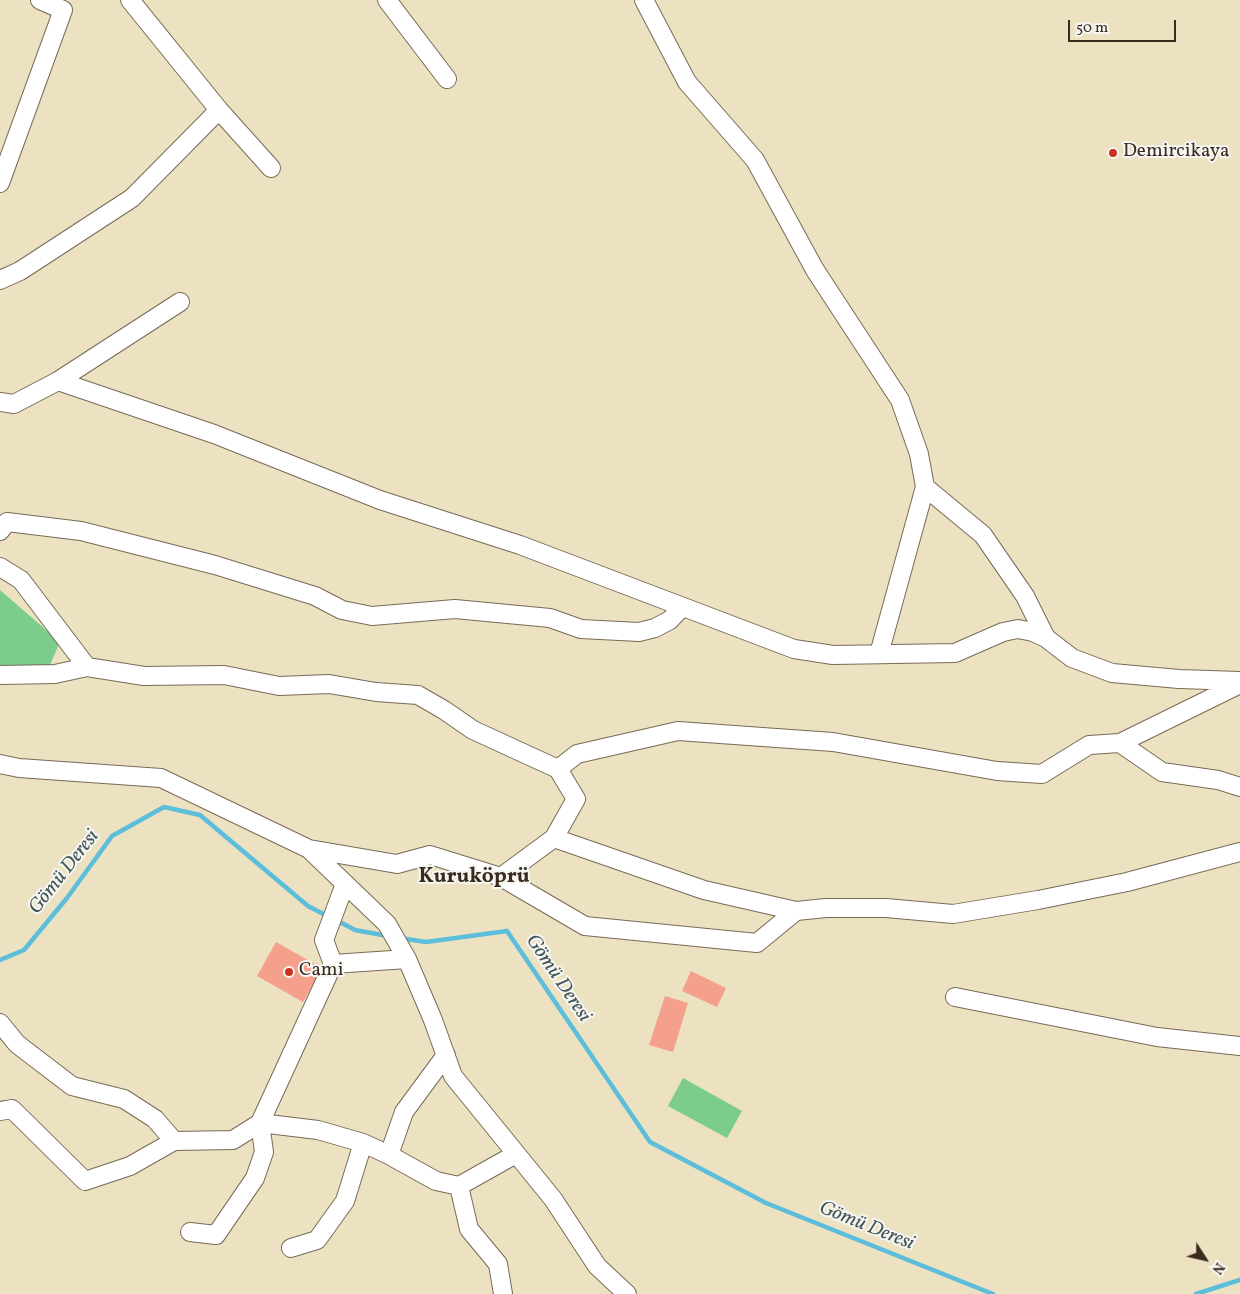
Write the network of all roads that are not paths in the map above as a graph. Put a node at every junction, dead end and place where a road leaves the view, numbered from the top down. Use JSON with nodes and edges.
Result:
{"nodes":[{"id":1,"x":40,"y":0,"type":"edge"},
{"id":2,"x":130,"y":0,"type":"edge"},
{"id":3,"x":387,"y":0,"type":"edge"},
{"id":4,"x":648,"y":3,"type":"edge"},
{"id":5,"x":64,"y":5,"type":"edge"},
{"id":6,"x":447,"y":78,"type":"dead end"},
{"id":7,"x":219,"y":110,"type":"junction"},
{"id":8,"x":271,"y":168,"type":"dead end"},
{"id":9,"x":0,"y":183,"type":"edge"},
{"id":10,"x":0,"y":280,"type":"edge"},
{"id":11,"x":180,"y":302,"type":"dead end"},
{"id":12,"x":58,"y":381,"type":"junction"},
{"id":13,"x":0,"y":402,"type":"edge"},
{"id":14,"x":925,"y":487,"type":"junction"},
{"id":15,"x":0,"y":532,"type":"edge"},
{"id":16,"x":0,"y":567,"type":"edge"},
{"id":17,"x":682,"y":607,"type":"junction"},
{"id":18,"x":1046,"y":638,"type":"junction"},
{"id":19,"x":878,"y":654,"type":"junction"},
{"id":20,"x":87,"y":667,"type":"junction"},
{"id":21,"x":0,"y":675,"type":"edge"},
{"id":22,"x":1240,"y":682,"type":"edge"},
{"id":23,"x":1120,"y":743,"type":"junction"},
{"id":24,"x":0,"y":764,"type":"edge"},
{"id":25,"x":558,"y":769,"type":"junction"},
{"id":26,"x":1240,"y":787,"type":"edge"},
{"id":27,"x":554,"y":838,"type":"junction"},
{"id":28,"x":309,"y":849,"type":"junction"},
{"id":29,"x":1240,"y":852,"type":"edge"},
{"id":30,"x":501,"y":878,"type":"junction"},
{"id":31,"x":345,"y":884,"type":"junction"},
{"id":32,"x":796,"y":911,"type":"junction"},
{"id":33,"x":407,"y":960,"type":"junction"},
{"id":34,"x":333,"y":964,"type":"junction"},
{"id":35,"x":955,"y":997,"type":"dead end"},
{"id":36,"x":0,"y":1023,"type":"edge"},
{"id":37,"x":1240,"y":1046,"type":"edge"},
{"id":38,"x":446,"y":1055,"type":"junction"},
{"id":39,"x":0,"y":1111,"type":"edge"},
{"id":40,"x":260,"y":1123,"type":"junction"},
{"id":41,"x":174,"y":1141,"type":"junction"},
{"id":42,"x":363,"y":1143,"type":"junction"},
{"id":43,"x":516,"y":1154,"type":"junction"},
{"id":44,"x":389,"y":1155,"type":"junction"},
{"id":45,"x":459,"y":1186,"type":"junction"},
{"id":46,"x":190,"y":1232,"type":"dead end"},
{"id":47,"x":291,"y":1248,"type":"dead end"},
{"id":48,"x":503,"y":1294,"type":"edge"},
{"id":49,"x":627,"y":1294,"type":"edge"}],
"edges":[{"from":1,"to":5,"type":"street"},
{"from":2,"to":7,"type":"street"},
{"from":3,"to":6,"type":"street"},
{"from":4,"to":14,"type":"street"},
{"from":5,"to":9,"type":"street"},
{"from":7,"to":8,"type":"street"},
{"from":7,"to":10,"type":"street"},
{"from":11,"to":12,"type":"street"},
{"from":12,"to":13,"type":"street"},
{"from":12,"to":17,"type":"street"},
{"from":14,"to":18,"type":"street"},
{"from":14,"to":19,"type":"street"},
{"from":15,"to":17,"type":"street"},
{"from":16,"to":20,"type":"street"},
{"from":17,"to":19,"type":"street"},
{"from":18,"to":19,"type":"street"},
{"from":18,"to":22,"type":"street"},
{"from":20,"to":21,"type":"street"},
{"from":20,"to":25,"type":"street"},
{"from":22,"to":23,"type":"street"},
{"from":23,"to":25,"type":"street"},
{"from":23,"to":26,"type":"street"},
{"from":24,"to":28,"type":"street"},
{"from":25,"to":27,"type":"street"},
{"from":27,"to":30,"type":"street"},
{"from":27,"to":32,"type":"street"},
{"from":28,"to":30,"type":"street"},
{"from":28,"to":31,"type":"street"},
{"from":29,"to":32,"type":"street"},
{"from":30,"to":32,"type":"street"},
{"from":31,"to":33,"type":"street"},
{"from":31,"to":34,"type":"street"},
{"from":33,"to":34,"type":"street"},
{"from":33,"to":38,"type":"street"},
{"from":34,"to":40,"type":"street"},
{"from":35,"to":37,"type":"street"},
{"from":36,"to":41,"type":"street"},
{"from":38,"to":43,"type":"street"},
{"from":38,"to":44,"type":"street"},
{"from":39,"to":41,"type":"street"},
{"from":40,"to":41,"type":"street"},
{"from":40,"to":42,"type":"street"},
{"from":40,"to":46,"type":"street"},
{"from":42,"to":44,"type":"street"},
{"from":42,"to":47,"type":"street"},
{"from":43,"to":45,"type":"street"},
{"from":43,"to":49,"type":"street"},
{"from":44,"to":45,"type":"street"},
{"from":45,"to":48,"type":"street"}]}
